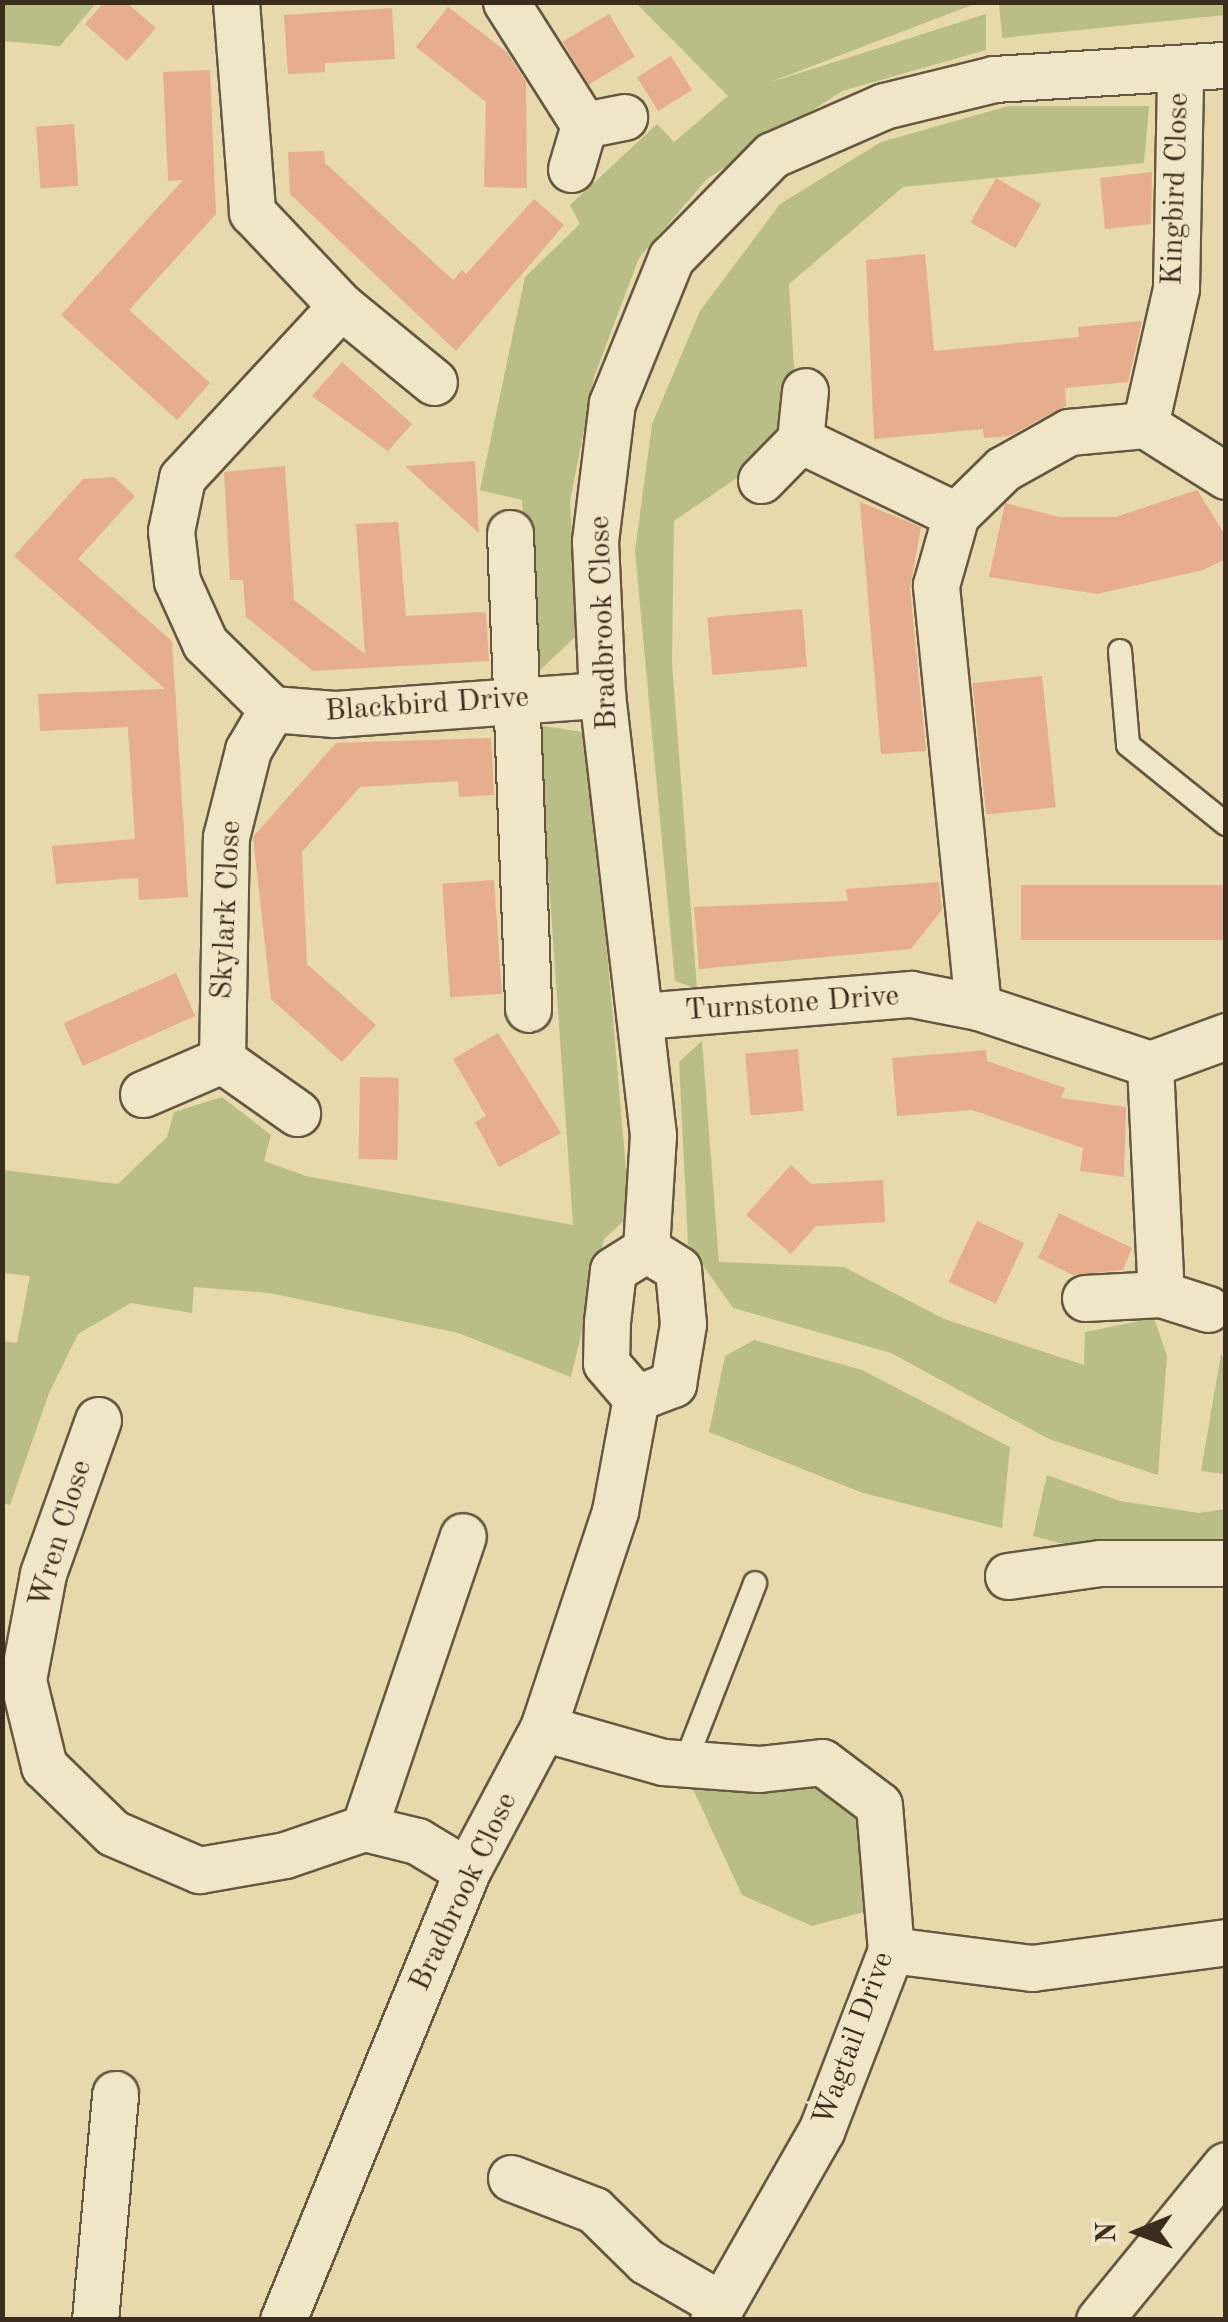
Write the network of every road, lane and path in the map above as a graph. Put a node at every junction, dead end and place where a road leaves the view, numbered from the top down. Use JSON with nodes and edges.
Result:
{"nodes":[{"id":1,"x":236,"y":2,"type":"edge"},
{"id":2,"x":506,"y":2,"type":"edge"},
{"id":3,"x":1226,"y":64,"type":"edge"},
{"id":4,"x":1180,"y":70,"type":"junction"},
{"id":5,"x":572,"y":169,"type":"dead end"},
{"id":6,"x":341,"y":306,"type":"junction"},
{"id":7,"x":434,"y":382,"type":"dead end"},
{"id":8,"x":805,"y":391,"type":"dead end"},
{"id":9,"x":1146,"y":425,"type":"junction"},
{"id":10,"x":800,"y":440,"type":"junction"},
{"id":11,"x":1221,"y":464,"type":"edge"},
{"id":12,"x":761,"y":480,"type":"dead end"},
{"id":13,"x":956,"y":515,"type":"junction"},
{"id":14,"x":510,"y":533,"type":"dead end"},
{"id":15,"x":1120,"y":651,"type":"dead end"},
{"id":16,"x":602,"y":695,"type":"junction"},
{"id":17,"x":519,"y":698,"type":"junction"},
{"id":18,"x":272,"y":709,"type":"junction"},
{"id":19,"x":1226,"y":824,"type":"edge"},
{"id":20,"x":978,"y":1007,"type":"junction"},
{"id":21,"x":528,"y":1009,"type":"dead end"},
{"id":22,"x":642,"y":1016,"type":"junction"},
{"id":23,"x":1226,"y":1036,"type":"edge"},
{"id":24,"x":222,"y":1060,"type":"junction"},
{"id":25,"x":1150,"y":1064,"type":"junction"},
{"id":26,"x":142,"y":1094,"type":"dead end"},
{"id":27,"x":297,"y":1113,"type":"dead end"},
{"id":28,"x":646,"y":1248,"type":"junction"},
{"id":29,"x":1161,"y":1294,"type":"junction"},
{"id":30,"x":1085,"y":1298,"type":"dead end"},
{"id":31,"x":1217,"y":1317,"type":"edge"},
{"id":32,"x":636,"y":1398,"type":"junction"},
{"id":33,"x":98,"y":1420,"type":"dead end"},
{"id":34,"x":463,"y":1536,"type":"dead end"},
{"id":35,"x":1226,"y":1562,"type":"edge"},
{"id":36,"x":1008,"y":1576,"type":"dead end"},
{"id":37,"x":756,"y":1583,"type":"dead end"},
{"id":38,"x":542,"y":1728,"type":"junction"},
{"id":39,"x":685,"y":1763,"type":"junction"},
{"id":40,"x":364,"y":1828,"type":"junction"},
{"id":41,"x":467,"y":1870,"type":"junction"},
{"id":42,"x":1226,"y":1942,"type":"edge"},
{"id":43,"x":891,"y":1950,"type":"junction"},
{"id":44,"x":115,"y":2094,"type":"dead end"},
{"id":45,"x":1226,"y":2164,"type":"edge"},
{"id":46,"x":511,"y":2178,"type":"dead end"},
{"id":47,"x":717,"y":2312,"type":"edge"},
{"id":48,"x":95,"y":2320,"type":"edge"},
{"id":49,"x":283,"y":2320,"type":"edge"},
{"id":50,"x":1099,"y":2320,"type":"edge"}],
"edges":[{"from":1,"to":6,"type":"street"},
{"from":2,"to":5,"type":"street"},
{"from":3,"to":4,"type":"street","name":"Bradbrook Close"},
{"from":4,"to":9,"type":"street","name":"Kingbird Close"},
{"from":4,"to":16,"type":"street","name":"Bradbrook Close"},
{"from":6,"to":7,"type":"street"},
{"from":6,"to":18,"type":"street"},
{"from":8,"to":10,"type":"street"},
{"from":9,"to":11,"type":"street"},
{"from":9,"to":13,"type":"street"},
{"from":10,"to":12,"type":"street"},
{"from":10,"to":13,"type":"street"},
{"from":13,"to":20,"type":"street"},
{"from":14,"to":17,"type":"street"},
{"from":15,"to":19,"type":"lane"},
{"from":16,"to":17,"type":"street","name":"Blackbird Drive"},
{"from":16,"to":22,"type":"street","name":"Bradbrook Close"},
{"from":17,"to":18,"type":"street","name":"Blackbird Drive"},
{"from":17,"to":21,"type":"street"},
{"from":18,"to":24,"type":"street","name":"Skylark Close"},
{"from":20,"to":22,"type":"street","name":"Turnstone Drive"},
{"from":20,"to":25,"type":"street","name":"Turnstone Drive"},
{"from":22,"to":28,"type":"street","name":"Bradbrook Close"},
{"from":23,"to":25,"type":"street"},
{"from":24,"to":26,"type":"street"},
{"from":24,"to":27,"type":"street"},
{"from":25,"to":29,"type":"street"},
{"from":28,"to":32,"type":"street"},
{"from":28,"to":32,"type":"street"},
{"from":29,"to":30,"type":"street"},
{"from":29,"to":31,"type":"street"},
{"from":32,"to":38,"type":"street","name":"Bradbrook Close"},
{"from":33,"to":40,"type":"street","name":"Wren Close"},
{"from":34,"to":40,"type":"street"},
{"from":35,"to":36,"type":"street"},
{"from":37,"to":39,"type":"lane"},
{"from":38,"to":39,"type":"street","name":"Wagtail Drive"},
{"from":38,"to":41,"type":"street","name":"Bradbrook Close"},
{"from":39,"to":43,"type":"street","name":"Wagtail Drive"},
{"from":40,"to":41,"type":"street"},
{"from":41,"to":49,"type":"street","name":"Bradbrook Close"},
{"from":42,"to":43,"type":"street"},
{"from":43,"to":47,"type":"street","name":"Wagtail Drive"},
{"from":44,"to":48,"type":"street"},
{"from":45,"to":50,"type":"street"},
{"from":46,"to":47,"type":"street","name":"Wagtail Drive"}]}
